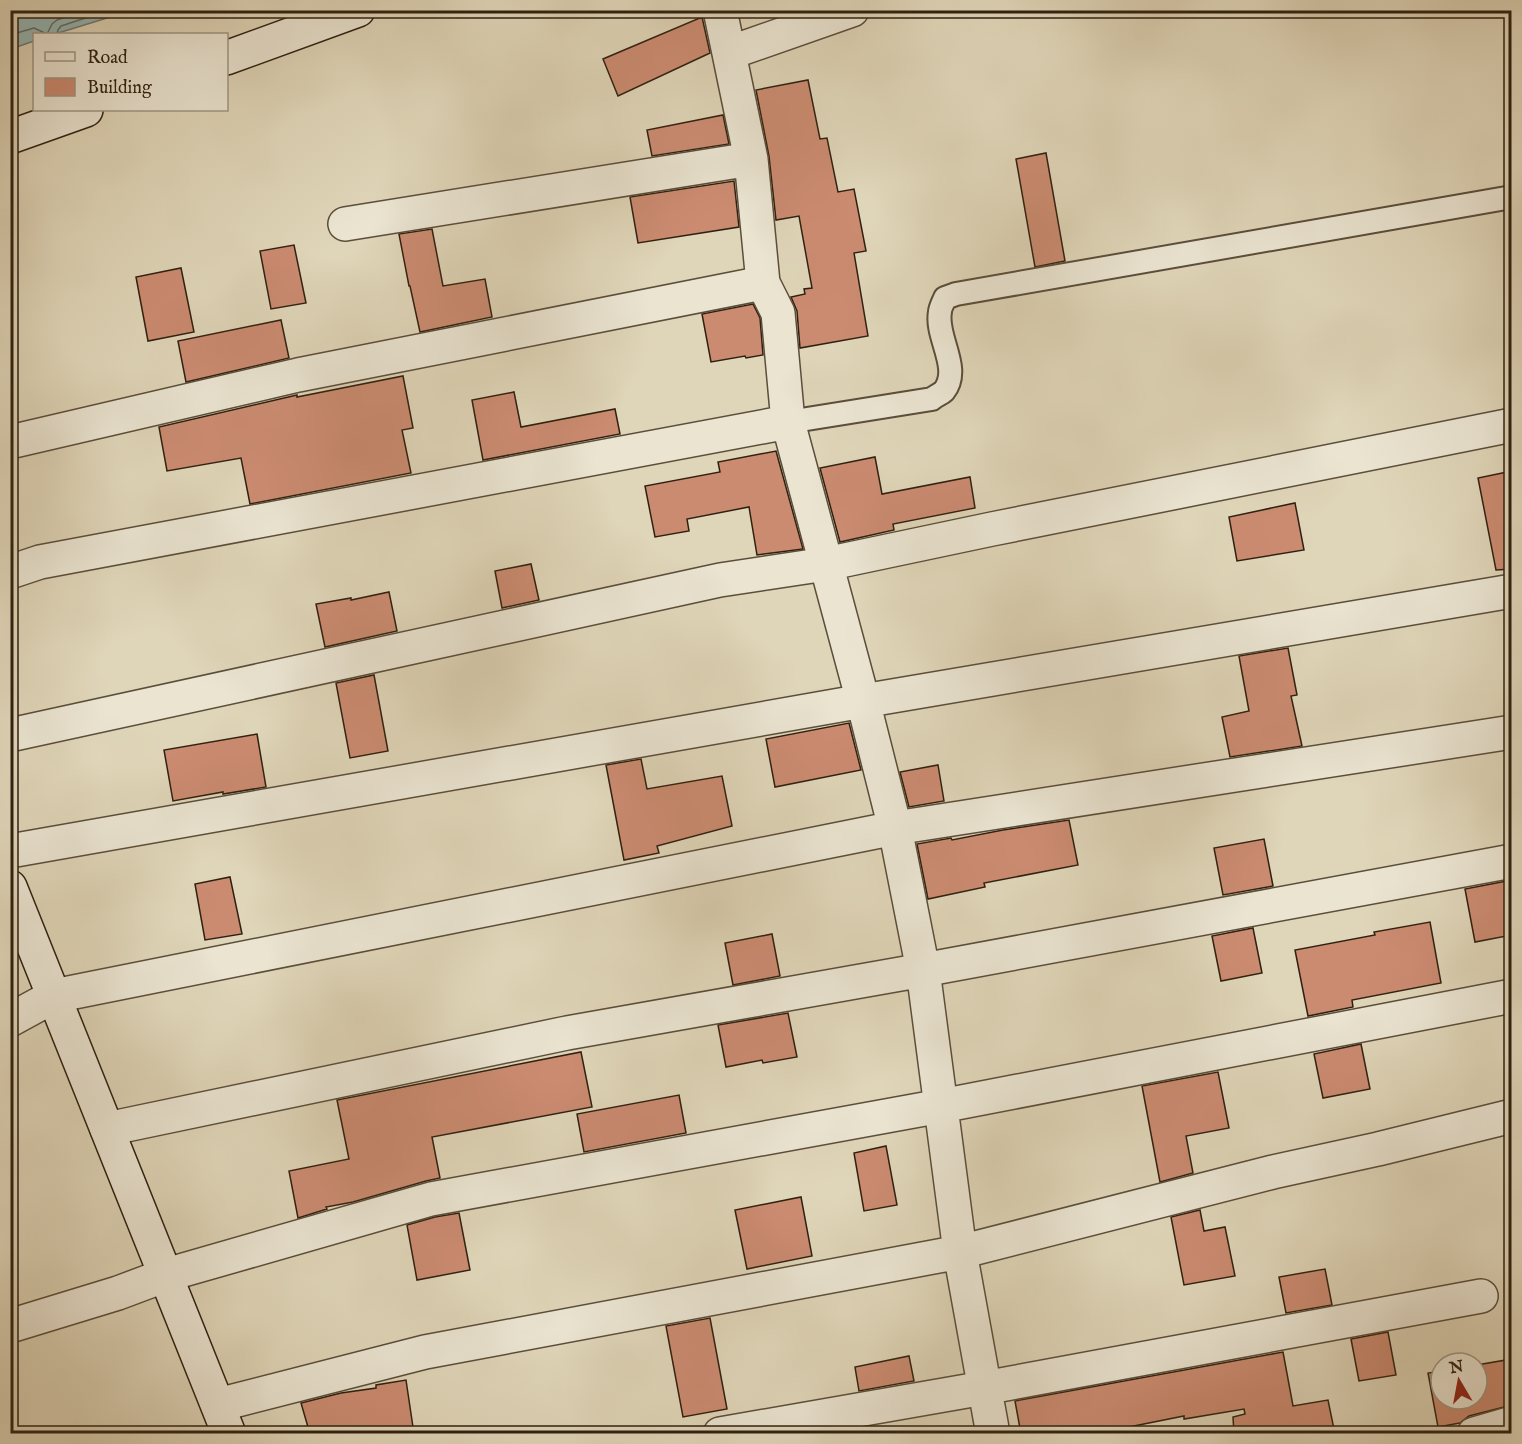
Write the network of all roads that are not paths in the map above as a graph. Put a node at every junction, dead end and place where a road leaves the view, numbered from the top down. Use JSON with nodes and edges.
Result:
{"nodes":[{"id":1,"x":358,"y":10,"type":"edge"},
{"id":2,"x":720,"y":10,"type":"edge"},
{"id":3,"x":852,"y":10,"type":"edge"},
{"id":4,"x":729,"y":53,"type":"junction"},
{"id":5,"x":228,"y":57,"type":"edge"},
{"id":6,"x":83,"y":111,"type":"edge"},
{"id":7,"x":10,"y":137,"type":"edge"},
{"id":8,"x":751,"y":159,"type":"junction"},
{"id":9,"x":1512,"y":197,"type":"edge"},
{"id":10,"x":345,"y":224,"type":"dead end"},
{"id":11,"x":763,"y":283,"type":"junction"},
{"id":12,"x":788,"y":422,"type":"junction"},
{"id":13,"x":1512,"y":424,"type":"edge"},
{"id":14,"x":10,"y":442,"type":"edge"},
{"id":15,"x":826,"y":564,"type":"junction"},
{"id":16,"x":10,"y":572,"type":"edge"},
{"id":17,"x":1512,"y":591,"type":"edge"},
{"id":18,"x":862,"y":701,"type":"junction"},
{"id":19,"x":1512,"y":732,"type":"edge"},
{"id":20,"x":10,"y":735,"type":"edge"},
{"id":21,"x":894,"y":828,"type":"junction"},
{"id":22,"x":10,"y":851,"type":"edge"},
{"id":23,"x":1512,"y":861,"type":"edge"},
{"id":24,"x":10,"y":887,"type":"edge"},
{"id":25,"x":923,"y":970,"type":"junction"},
{"id":26,"x":54,"y":996,"type":"junction"},
{"id":27,"x":1512,"y":996,"type":"edge"},
{"id":28,"x":10,"y":1020,"type":"edge"},
{"id":29,"x":940,"y":1106,"type":"junction"},
{"id":30,"x":1512,"y":1116,"type":"edge"},
{"id":31,"x":107,"y":1129,"type":"junction"},
{"id":32,"x":960,"y":1252,"type":"junction"},
{"id":33,"x":166,"y":1275,"type":"junction"},
{"id":34,"x":1481,"y":1296,"type":"dead end"},
{"id":35,"x":19,"y":1324,"type":"edge"},
{"id":36,"x":984,"y":1388,"type":"junction"},
{"id":37,"x":223,"y":1419,"type":"edge"},
{"id":38,"x":1512,"y":1424,"type":"edge"},
{"id":39,"x":720,"y":1434,"type":"edge"},
{"id":40,"x":993,"y":1434,"type":"edge"},
{"id":41,"x":1474,"y":1434,"type":"edge"}],
"edges":[{"from":1,"to":5,"type":"street"},
{"from":2,"to":4,"type":"street"},
{"from":3,"to":4,"type":"street"},
{"from":4,"to":8,"type":"street"},
{"from":6,"to":7,"type":"street"},
{"from":8,"to":10,"type":"street"},
{"from":8,"to":11,"type":"street"},
{"from":9,"to":12,"type":"lane"},
{"from":11,"to":12,"type":"street"},
{"from":11,"to":14,"type":"street"},
{"from":12,"to":15,"type":"street"},
{"from":12,"to":16,"type":"street"},
{"from":13,"to":15,"type":"street"},
{"from":15,"to":18,"type":"street"},
{"from":15,"to":20,"type":"street"},
{"from":17,"to":18,"type":"street"},
{"from":18,"to":21,"type":"street"},
{"from":18,"to":22,"type":"street"},
{"from":19,"to":21,"type":"street"},
{"from":21,"to":25,"type":"street"},
{"from":21,"to":26,"type":"street"},
{"from":23,"to":25,"type":"street"},
{"from":24,"to":26,"type":"street"},
{"from":25,"to":29,"type":"street"},
{"from":25,"to":31,"type":"street"},
{"from":26,"to":28,"type":"street"},
{"from":26,"to":31,"type":"street"},
{"from":27,"to":29,"type":"street"},
{"from":29,"to":32,"type":"street"},
{"from":29,"to":33,"type":"street"},
{"from":30,"to":32,"type":"street"},
{"from":31,"to":33,"type":"street"},
{"from":32,"to":36,"type":"street"},
{"from":32,"to":37,"type":"street"},
{"from":33,"to":35,"type":"street"},
{"from":33,"to":37,"type":"street"},
{"from":34,"to":36,"type":"street"},
{"from":36,"to":39,"type":"street"},
{"from":36,"to":40,"type":"street"},
{"from":38,"to":41,"type":"street"}]}
